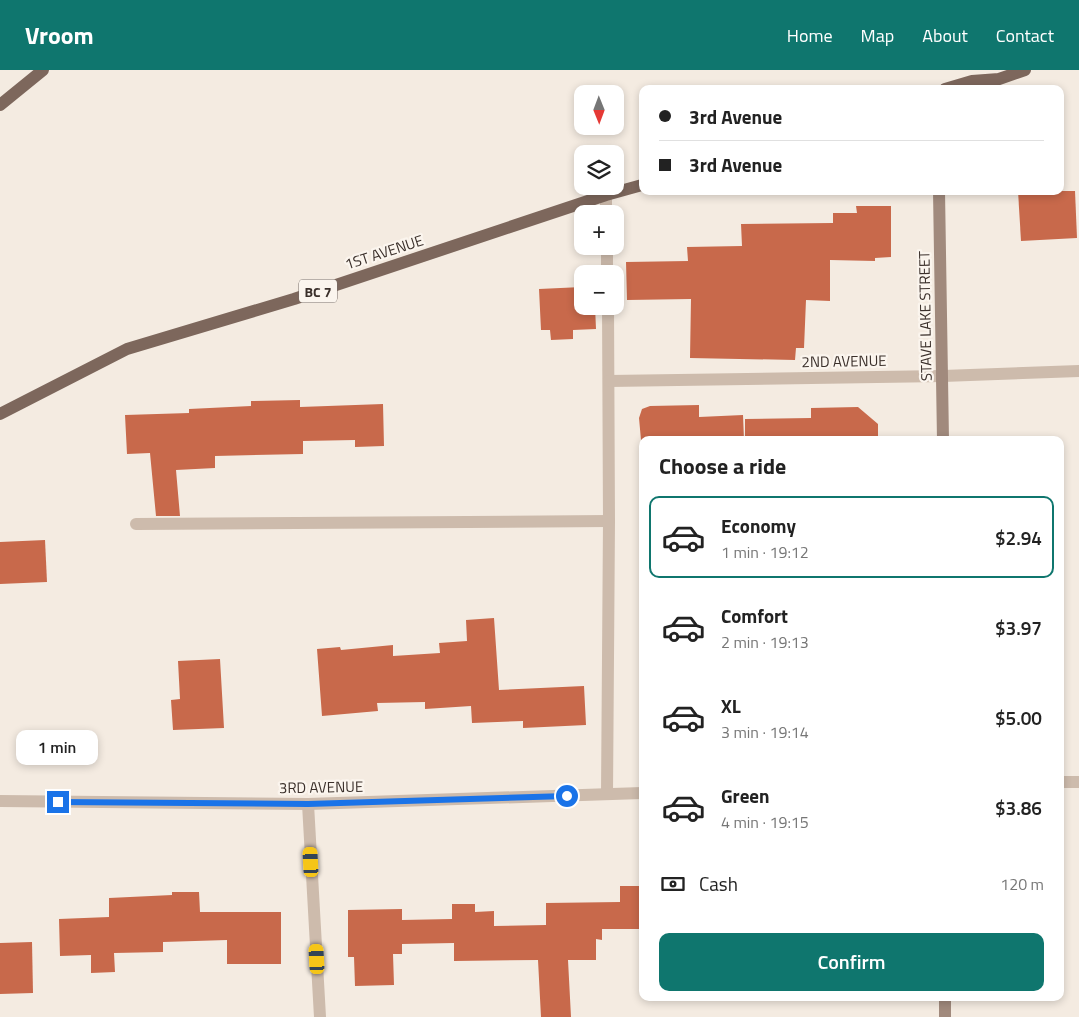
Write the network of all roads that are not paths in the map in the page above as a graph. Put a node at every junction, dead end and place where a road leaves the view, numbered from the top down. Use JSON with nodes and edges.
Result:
{"nodes":[{"id":1,"x":43,"y":70,"type":"edge"},
{"id":2,"x":1025,"y":70,"type":"edge"},
{"id":3,"x":958,"y":85,"type":"edge"},
{"id":4,"x":0,"y":106,"type":"edge"},
{"id":5,"x":639,"y":186,"type":"edge"},
{"id":6,"x":624,"y":190,"type":"edge"},
{"id":7,"x":606,"y":195,"type":"joint"},
{"id":8,"x":939,"y":195,"type":"edge"},
{"id":9,"x":606,"y":205,"type":"edge"},
{"id":10,"x":608,"y":315,"type":"edge"},
{"id":11,"x":1079,"y":371,"type":"edge"},
{"id":12,"x":943,"y":376,"type":"junction"},
{"id":13,"x":609,"y":381,"type":"junction"},
{"id":14,"x":0,"y":414,"type":"edge"},
{"id":15,"x":943,"y":436,"type":"edge"},
{"id":16,"x":609,"y":520,"type":"junction"},
{"id":17,"x":136,"y":524,"type":"dead end"},
{"id":18,"x":1064,"y":782,"type":"edge"},
{"id":19,"x":1079,"y":782,"type":"edge"},
{"id":20,"x":639,"y":793,"type":"edge"},
{"id":21,"x":607,"y":794,"type":"junction"},
{"id":22,"x":0,"y":801,"type":"edge"},
{"id":23,"x":308,"y":804,"type":"junction"},
{"id":24,"x":945,"y":1001,"type":"edge"},
{"id":25,"x":320,"y":1017,"type":"edge"},
{"id":26,"x":945,"y":1017,"type":"edge"}],
"edges":[{"from":1,"to":4,"type":"main road"},
{"from":2,"to":3,"type":"main road"},
{"from":5,"to":6,"type":"main road","name":"1ST AVENUE","number":"BC 7"},
{"from":7,"to":9,"type":"street"},
{"from":7,"to":14,"type":"main road","name":"1ST AVENUE","number":"BC 7"},
{"from":8,"to":12,"type":"main road","name":"STAVE LAKE STREET"},
{"from":10,"to":13,"type":"street"},
{"from":11,"to":12,"type":"street","name":"2ND AVENUE"},
{"from":12,"to":13,"type":"street","name":"2ND AVENUE"},
{"from":12,"to":15,"type":"main road","name":"STAVE LAKE STREET"},
{"from":13,"to":16,"type":"street"},
{"from":16,"to":17,"type":"street"},
{"from":16,"to":21,"type":"street"},
{"from":18,"to":19,"type":"street"},
{"from":20,"to":21,"type":"street","name":"3RD AVENUE"},
{"from":21,"to":23,"type":"street","name":"3RD AVENUE"},
{"from":22,"to":23,"type":"street","name":"3RD AVENUE"},
{"from":23,"to":25,"type":"street"},
{"from":24,"to":26,"type":"main road"}]}
